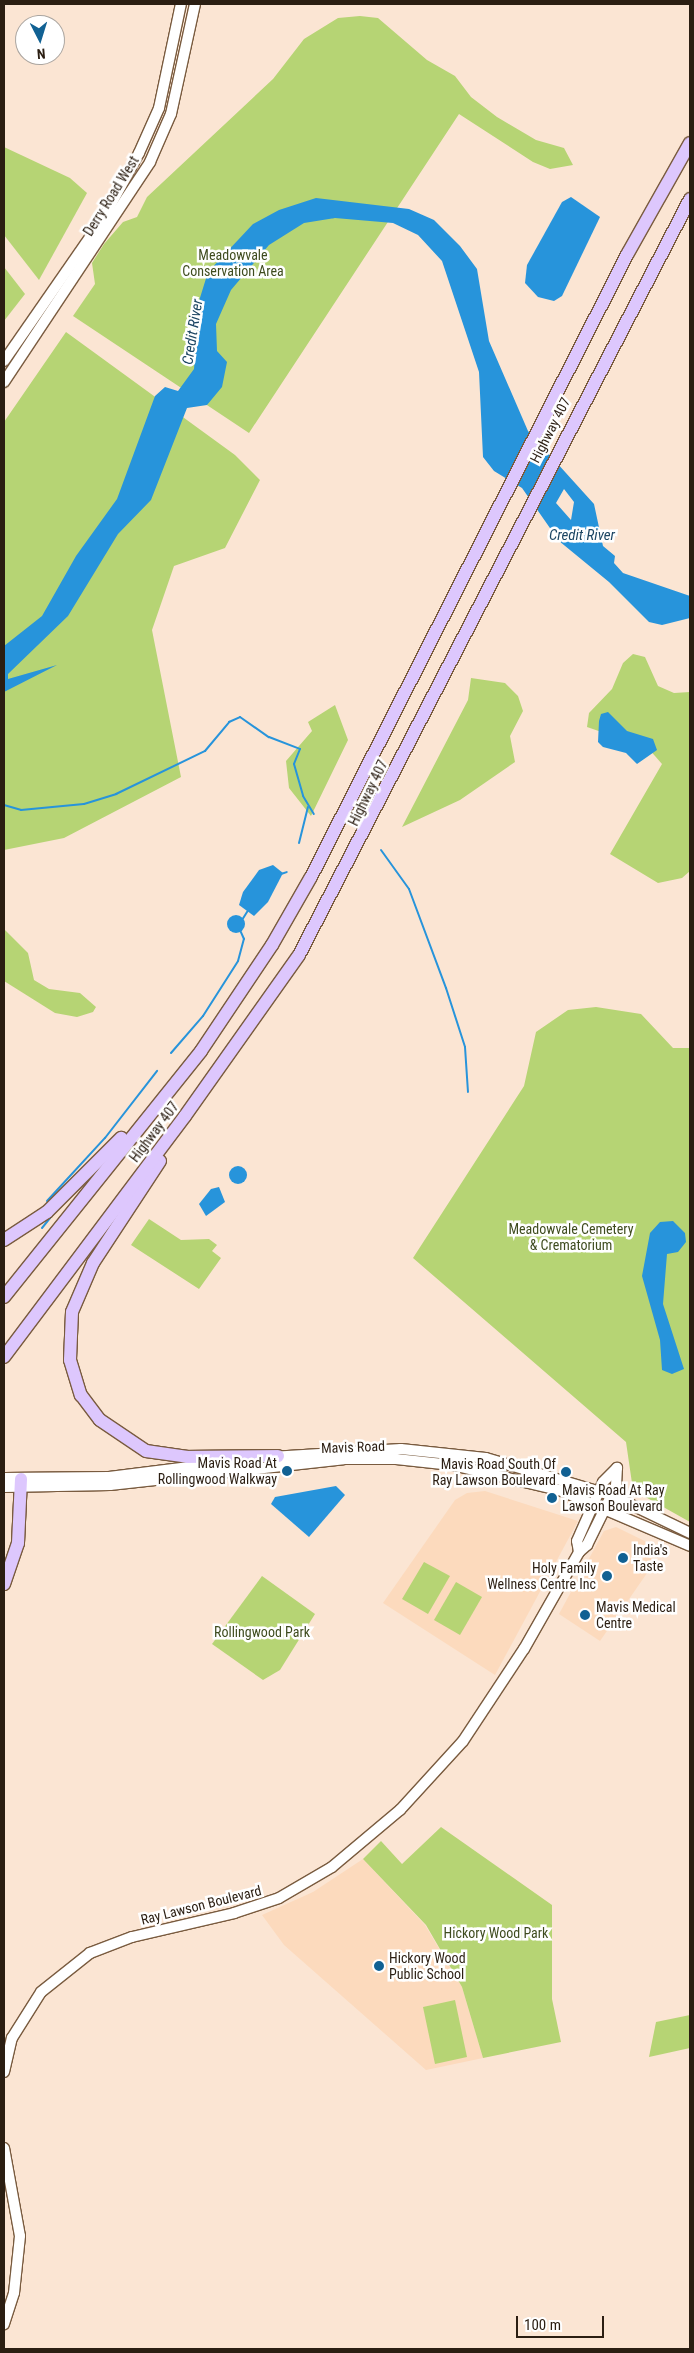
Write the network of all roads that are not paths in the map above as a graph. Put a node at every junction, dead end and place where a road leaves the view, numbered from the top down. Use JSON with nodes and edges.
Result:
{"nodes":[{"id":1,"x":181,"y":4,"type":"edge"},
{"id":2,"x":195,"y":4,"type":"edge"},
{"id":3,"x":690,"y":142,"type":"edge"},
{"id":4,"x":690,"y":199,"type":"edge"},
{"id":5,"x":4,"y":361,"type":"edge"},
{"id":6,"x":4,"y":382,"type":"edge"},
{"id":7,"x":165,"y":1097,"type":"junction"},
{"id":8,"x":185,"y":1116,"type":"junction"},
{"id":9,"x":4,"y":1240,"type":"edge"},
{"id":10,"x":4,"y":1297,"type":"edge"},
{"id":11,"x":4,"y":1357,"type":"edge"},
{"id":12,"x":278,"y":1456,"type":"junction"},
{"id":13,"x":4,"y":1478,"type":"edge"},
{"id":14,"x":21,"y":1483,"type":"junction"},
{"id":15,"x":4,"y":1487,"type":"edge"},
{"id":16,"x":600,"y":1490,"type":"junction"},
{"id":17,"x":611,"y":1495,"type":"junction"},
{"id":18,"x":594,"y":1504,"type":"junction"},
{"id":19,"x":604,"y":1508,"type":"junction"},
{"id":20,"x":690,"y":1533,"type":"edge"},
{"id":21,"x":690,"y":1546,"type":"edge"},
{"id":22,"x":578,"y":1552,"type":"junction"},
{"id":23,"x":4,"y":1584,"type":"edge"},
{"id":24,"x":4,"y":2072,"type":"edge"},
{"id":25,"x":4,"y":2148,"type":"edge"},
{"id":26,"x":4,"y":2324,"type":"edge"}],
"edges":[{"from":1,"to":5,"type":"main road","name":"Derry Road West"},
{"from":2,"to":6,"type":"main road","name":"Derry Road West"},
{"from":3,"to":7,"type":"highway","name":"Highway 407"},
{"from":4,"to":8,"type":"highway","name":"Highway 407"},
{"from":7,"to":9,"type":"highway"},
{"from":7,"to":10,"type":"highway","name":"Highway 407"},
{"from":8,"to":11,"type":"highway","name":"Highway 407"},
{"from":8,"to":12,"type":"highway"},
{"from":12,"to":14,"type":"main road","name":"Mavis Road"},
{"from":12,"to":16,"type":"main road","name":"Mavis Road"},
{"from":13,"to":14,"type":"main road","name":"Mavis Road"},
{"from":14,"to":15,"type":"main road","name":"Mavis Road"},
{"from":14,"to":18,"type":"main road","name":"Mavis Road"},
{"from":14,"to":23,"type":"highway"},
{"from":16,"to":17,"type":"main road","name":"Mavis Road"},
{"from":16,"to":17,"type":"main road","name":"Ray Lawson Boulevard"},
{"from":16,"to":18,"type":"main road","name":"Ray Lawson Boulevard"},
{"from":17,"to":19,"type":"main road","name":"Ray Lawson Boulevard"},
{"from":17,"to":20,"type":"main road","name":"Mavis Road"},
{"from":18,"to":19,"type":"main road","name":"Mavis Road"},
{"from":18,"to":22,"type":"main road","name":"Ray Lawson Boulevard"},
{"from":19,"to":21,"type":"main road","name":"Mavis Road"},
{"from":19,"to":22,"type":"main road","name":"Ray Lawson Boulevard"},
{"from":22,"to":24,"type":"main road","name":"Ray Lawson Boulevard"},
{"from":25,"to":26,"type":"main road"}]}
